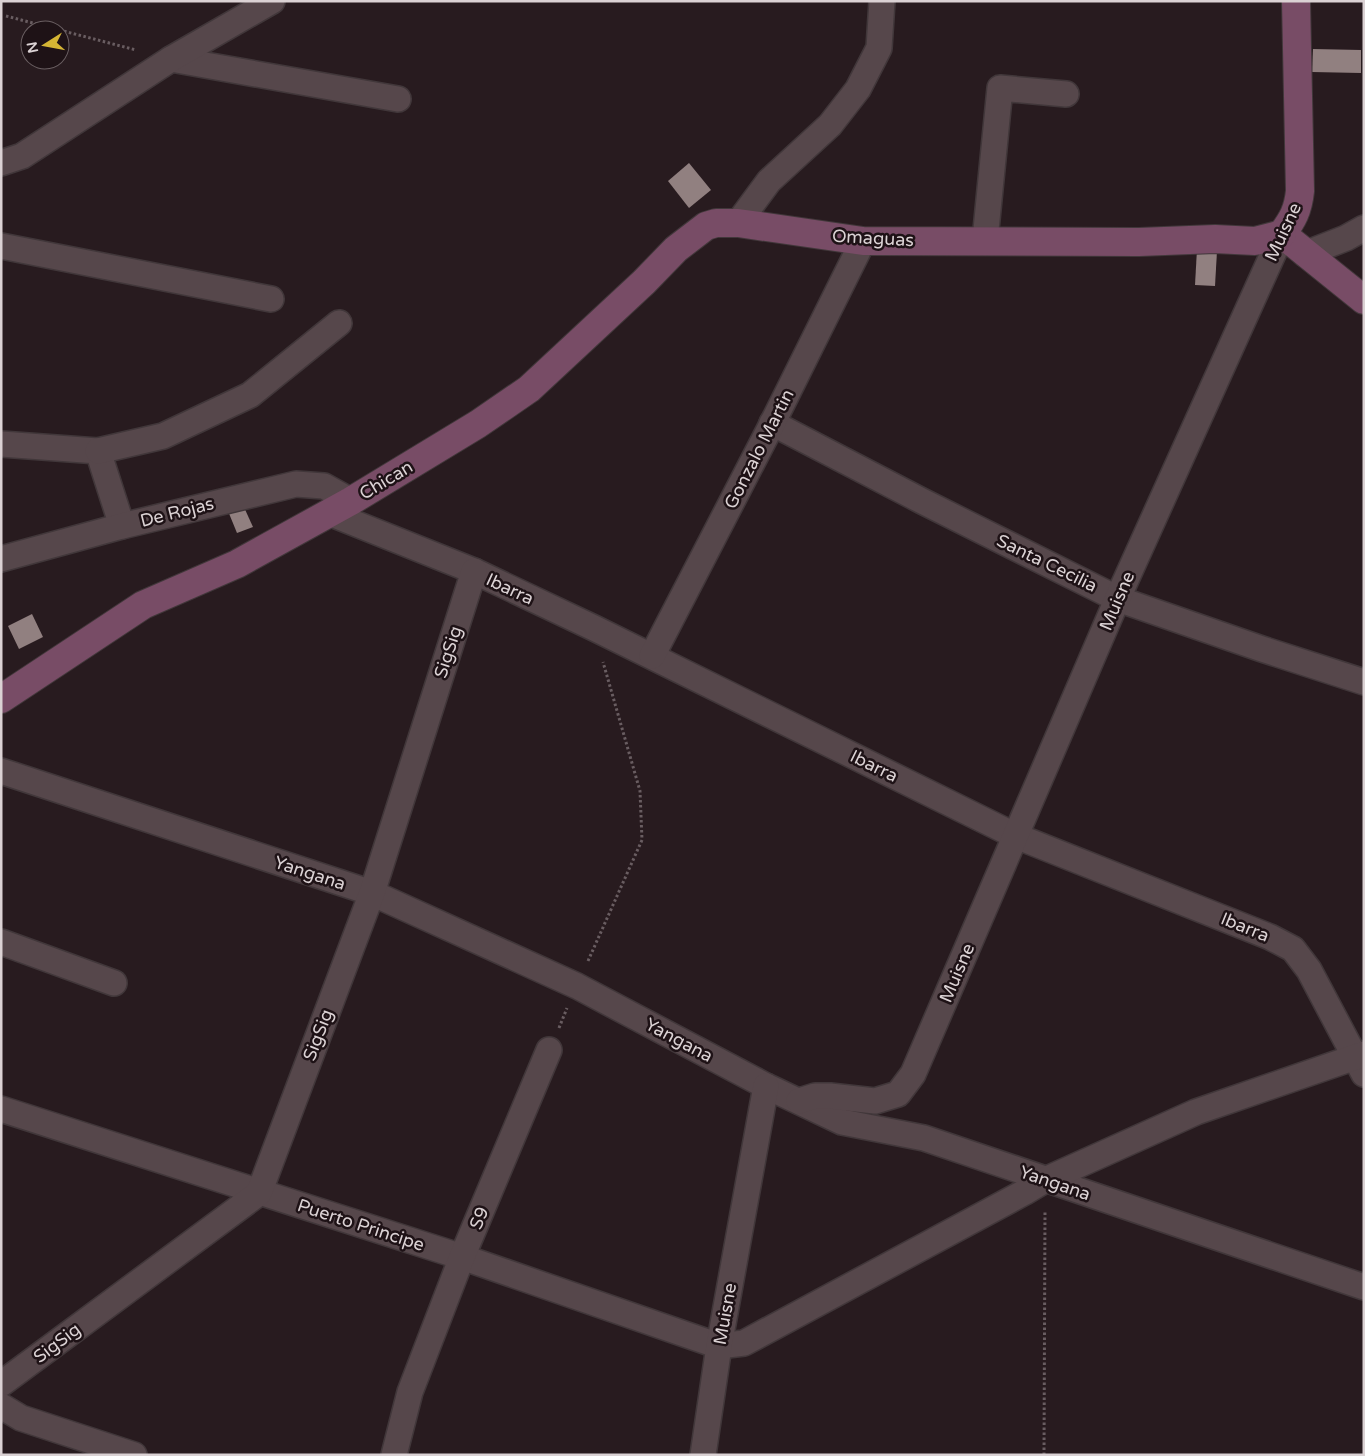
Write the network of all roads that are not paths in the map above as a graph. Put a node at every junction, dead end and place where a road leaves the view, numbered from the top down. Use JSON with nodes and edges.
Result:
{"nodes":[{"id":1,"x":272,"y":1,"type":"edge"},
{"id":2,"x":882,"y":1,"type":"edge"},
{"id":3,"x":1296,"y":1,"type":"edge"},
{"id":4,"x":171,"y":59,"type":"junction"},
{"id":5,"x":1066,"y":94,"type":"dead end"},
{"id":6,"x":398,"y":99,"type":"dead end"},
{"id":7,"x":1,"y":163,"type":"edge"},
{"id":8,"x":738,"y":223,"type":"junction"},
{"id":9,"x":1364,"y":228,"type":"edge"},
{"id":10,"x":1282,"y":234,"type":"junction"},
{"id":11,"x":985,"y":240,"type":"junction"},
{"id":12,"x":863,"y":241,"type":"junction"},
{"id":13,"x":1,"y":246,"type":"edge"},
{"id":14,"x":1305,"y":254,"type":"junction"},
{"id":15,"x":271,"y":299,"type":"dead end"},
{"id":16,"x":1364,"y":300,"type":"edge"},
{"id":17,"x":339,"y":323,"type":"dead end"},
{"id":18,"x":772,"y":423,"type":"junction"},
{"id":19,"x":1,"y":444,"type":"edge"},
{"id":20,"x":98,"y":451,"type":"junction"},
{"id":21,"x":340,"y":507,"type":"junction"},
{"id":22,"x":122,"y":526,"type":"junction"},
{"id":23,"x":1,"y":559,"type":"edge"},
{"id":24,"x":474,"y":572,"type":"junction"},
{"id":25,"x":1118,"y":599,"type":"junction"},
{"id":26,"x":652,"y":656,"type":"junction"},
{"id":27,"x":1364,"y":682,"type":"edge"},
{"id":28,"x":1,"y":699,"type":"edge"},
{"id":29,"x":1,"y":771,"type":"edge"},
{"id":30,"x":1016,"y":836,"type":"junction"},
{"id":31,"x":372,"y":893,"type":"junction"},
{"id":32,"x":1,"y":942,"type":"edge"},
{"id":33,"x":114,"y":983,"type":"dead end"},
{"id":34,"x":549,"y":1050,"type":"road end"},
{"id":35,"x":1361,"y":1061,"type":"edge"},
{"id":36,"x":766,"y":1086,"type":"junction"},
{"id":37,"x":799,"y":1101,"type":"junction"},
{"id":38,"x":1,"y":1109,"type":"edge"},
{"id":39,"x":1045,"y":1180,"type":"junction"},
{"id":40,"x":259,"y":1193,"type":"junction"},
{"id":41,"x":462,"y":1257,"type":"junction"},
{"id":42,"x":1364,"y":1287,"type":"edge"},
{"id":43,"x":719,"y":1346,"type":"junction"},
{"id":44,"x":1,"y":1384,"type":"edge"},
{"id":45,"x":1,"y":1406,"type":"edge"},
{"id":46,"x":134,"y":1455,"type":"edge"},
{"id":47,"x":394,"y":1455,"type":"edge"},
{"id":48,"x":703,"y":1455,"type":"edge"}],
"edges":[{"from":1,"to":4,"type":"street"},
{"from":2,"to":8,"type":"street"},
{"from":3,"to":10,"type":"street","name":"Muisne"},
{"from":4,"to":6,"type":"street"},
{"from":4,"to":7,"type":"street"},
{"from":5,"to":11,"type":"street"},
{"from":8,"to":12,"type":"street","name":"Omaguas"},
{"from":8,"to":21,"type":"street","name":"Chican"},
{"from":9,"to":14,"type":"street"},
{"from":10,"to":11,"type":"street","name":"Omaguas"},
{"from":10,"to":14,"type":"street"},
{"from":10,"to":25,"type":"street","name":"Muisne"},
{"from":11,"to":12,"type":"street","name":"Omaguas"},
{"from":12,"to":18,"type":"street","name":"Gonzalo Martin"},
{"from":13,"to":15,"type":"street"},
{"from":14,"to":16,"type":"street"},
{"from":17,"to":20,"type":"street"},
{"from":18,"to":25,"type":"street","name":"Santa Cecilia"},
{"from":18,"to":26,"type":"street","name":"Gonzalo Martin"},
{"from":19,"to":20,"type":"street"},
{"from":20,"to":22,"type":"street"},
{"from":21,"to":22,"type":"street","name":"De Rojas"},
{"from":21,"to":24,"type":"street","name":"Ibarra"},
{"from":21,"to":28,"type":"street","name":"Chican"},
{"from":22,"to":23,"type":"street","name":"De Rojas"},
{"from":24,"to":26,"type":"street","name":"Ibarra"},
{"from":24,"to":31,"type":"street","name":"SigSig"},
{"from":25,"to":27,"type":"street","name":"Santa Cecilia"},
{"from":25,"to":30,"type":"street","name":"Muisne"},
{"from":26,"to":30,"type":"street","name":"Ibarra"},
{"from":29,"to":31,"type":"street","name":"Yangana"},
{"from":30,"to":35,"type":"street","name":"Ibarra"},
{"from":30,"to":37,"type":"street","name":"Muisne"},
{"from":31,"to":36,"type":"street","name":"Yangana"},
{"from":31,"to":40,"type":"street","name":"SigSig"},
{"from":32,"to":33,"type":"street"},
{"from":34,"to":41,"type":"street","name":"S9"},
{"from":35,"to":39,"type":"street"},
{"from":36,"to":37,"type":"street","name":"Yangana"},
{"from":36,"to":43,"type":"street","name":"Muisne"},
{"from":37,"to":39,"type":"street","name":"Yangana"},
{"from":38,"to":40,"type":"street","name":"Puerto Principe"},
{"from":39,"to":42,"type":"street","name":"Yangana"},
{"from":39,"to":43,"type":"street"},
{"from":40,"to":41,"type":"street","name":"Puerto Principe"},
{"from":40,"to":44,"type":"street","name":"SigSig"},
{"from":41,"to":43,"type":"street","name":"Puerto Principe"},
{"from":41,"to":47,"type":"street","name":"S9"},
{"from":43,"to":48,"type":"street","name":"Muisne"},
{"from":45,"to":46,"type":"street"}]}
